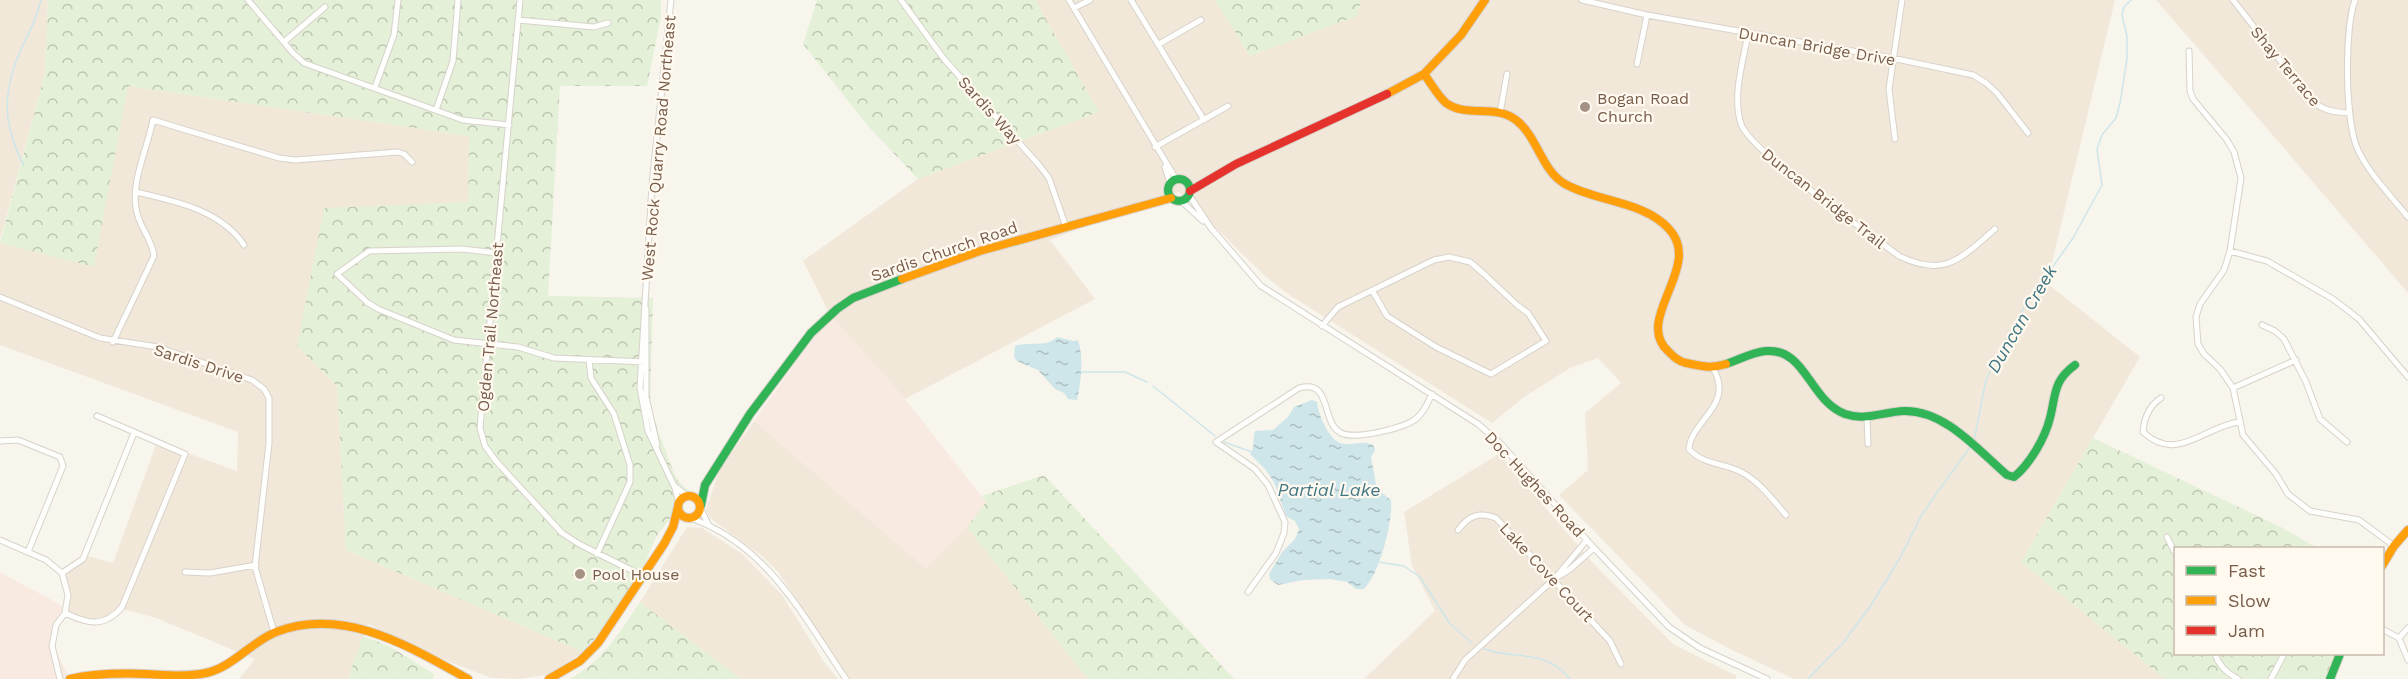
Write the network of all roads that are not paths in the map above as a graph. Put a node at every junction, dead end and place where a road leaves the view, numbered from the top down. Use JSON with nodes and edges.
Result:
{"nodes":[{"id":1,"x":248,"y":0,"type":"edge"},
{"id":2,"x":398,"y":0,"type":"edge"},
{"id":3,"x":458,"y":0,"type":"edge"},
{"id":4,"x":520,"y":0,"type":"edge"},
{"id":5,"x":671,"y":0,"type":"edge"},
{"id":6,"x":901,"y":0,"type":"edge"},
{"id":7,"x":1069,"y":0,"type":"edge"},
{"id":8,"x":1090,"y":0,"type":"edge"},
{"id":9,"x":1131,"y":0,"type":"edge"},
{"id":10,"x":1485,"y":0,"type":"edge"},
{"id":11,"x":1582,"y":0,"type":"edge"},
{"id":12,"x":1902,"y":0,"type":"edge"},
{"id":13,"x":2233,"y":0,"type":"edge"},
{"id":14,"x":2355,"y":0,"type":"edge"},
{"id":15,"x":325,"y":7,"type":"dead end"},
{"id":16,"x":1074,"y":8,"type":"junction"},
{"id":17,"x":1647,"y":15,"type":"junction"},
{"id":18,"x":518,"y":20,"type":"junction"},
{"id":19,"x":1201,"y":20,"type":"dead end"},
{"id":20,"x":608,"y":23,"type":"dead end"},
{"id":21,"x":1748,"y":34,"type":"junction"},
{"id":22,"x":284,"y":42,"type":"junction"},
{"id":23,"x":1159,"y":44,"type":"junction"},
{"id":24,"x":2189,"y":51,"type":"dead end"},
{"id":25,"x":1892,"y":58,"type":"junction"},
{"id":26,"x":1637,"y":64,"type":"dead end"},
{"id":27,"x":1424,"y":74,"type":"junction"},
{"id":28,"x":1507,"y":74,"type":"dead end"},
{"id":29,"x":375,"y":87,"type":"junction"},
{"id":30,"x":1228,"y":106,"type":"dead end"},
{"id":31,"x":436,"y":110,"type":"junction"},
{"id":32,"x":1500,"y":113,"type":"junction"},
{"id":33,"x":2350,"y":113,"type":"junction"},
{"id":34,"x":1204,"y":120,"type":"junction"},
{"id":35,"x":509,"y":125,"type":"junction"},
{"id":36,"x":2028,"y":133,"type":"dead end"},
{"id":37,"x":1895,"y":139,"type":"dead end"},
{"id":38,"x":1155,"y":147,"type":"junction"},
{"id":39,"x":412,"y":162,"type":"dead end"},
{"id":40,"x":1236,"y":164,"type":"junction"},
{"id":41,"x":1186,"y":182,"type":"junction"},
{"id":42,"x":1171,"y":188,"type":"junction"},
{"id":43,"x":136,"y":192,"type":"junction"},
{"id":44,"x":1190,"y":193,"type":"junction"},
{"id":45,"x":1181,"y":201,"type":"junction"},
{"id":46,"x":2408,"y":217,"type":"edge"},
{"id":47,"x":1066,"y":227,"type":"junction"},
{"id":48,"x":1211,"y":228,"type":"junction"},
{"id":49,"x":1995,"y":229,"type":"dead end"},
{"id":50,"x":244,"y":245,"type":"dead end"},
{"id":51,"x":2230,"y":251,"type":"junction"},
{"id":52,"x":496,"y":252,"type":"junction"},
{"id":53,"x":1372,"y":290,"type":"junction"},
{"id":54,"x":0,"y":297,"type":"edge"},
{"id":55,"x":2262,"y":325,"type":"dead end"},
{"id":56,"x":1322,"y":326,"type":"junction"},
{"id":57,"x":113,"y":342,"type":"junction"},
{"id":58,"x":488,"y":345,"type":"junction"},
{"id":59,"x":589,"y":360,"type":"junction"},
{"id":60,"x":2296,"y":360,"type":"junction"},
{"id":61,"x":643,"y":362,"type":"junction"},
{"id":62,"x":2075,"y":365,"type":"dead end"},
{"id":63,"x":1713,"y":368,"type":"junction"},
{"id":64,"x":2408,"y":377,"type":"edge"},
{"id":65,"x":2233,"y":388,"type":"junction"},
{"id":66,"x":1432,"y":394,"type":"junction"},
{"id":67,"x":2161,"y":398,"type":"dead end"},
{"id":68,"x":97,"y":416,"type":"dead end"},
{"id":69,"x":1867,"y":418,"type":"junction"},
{"id":70,"x":2239,"y":422,"type":"junction"},
{"id":71,"x":134,"y":433,"type":"junction"},
{"id":72,"x":0,"y":441,"type":"edge"},
{"id":73,"x":2347,"y":442,"type":"dead end"},
{"id":74,"x":1868,"y":444,"type":"dead end"},
{"id":75,"x":671,"y":482,"type":"junction"},
{"id":76,"x":705,"y":485,"type":"junction"},
{"id":77,"x":689,"y":496,"type":"junction"},
{"id":78,"x":678,"y":505,"type":"junction"},
{"id":79,"x":701,"y":507,"type":"junction"},
{"id":80,"x":1786,"y":514,"type":"dead end"},
{"id":81,"x":688,"y":518,"type":"junction"},
{"id":82,"x":709,"y":525,"type":"junction"},
{"id":83,"x":673,"y":527,"type":"junction"},
{"id":84,"x":1458,"y":530,"type":"dead end"},
{"id":85,"x":2408,"y":530,"type":"edge"},
{"id":86,"x":2167,"y":537,"type":"dead end"},
{"id":87,"x":0,"y":540,"type":"edge"},
{"id":88,"x":1587,"y":540,"type":"junction"},
{"id":89,"x":2394,"y":546,"type":"junction"},
{"id":90,"x":1594,"y":548,"type":"junction"},
{"id":91,"x":28,"y":552,"type":"junction"},
{"id":92,"x":2174,"y":553,"type":"edge"},
{"id":93,"x":597,"y":554,"type":"junction"},
{"id":94,"x":2384,"y":563,"type":"edge"},
{"id":95,"x":256,"y":565,"type":"junction"},
{"id":96,"x":185,"y":572,"type":"dead end"},
{"id":97,"x":62,"y":573,"type":"junction"},
{"id":98,"x":643,"y":576,"type":"junction"},
{"id":99,"x":1554,"y":579,"type":"junction"},
{"id":100,"x":1248,"y":592,"type":"dead end"},
{"id":101,"x":65,"y":614,"type":"junction"},
{"id":102,"x":2408,"y":628,"type":"edge"},
{"id":103,"x":2384,"y":630,"type":"edge"},
{"id":104,"x":274,"y":633,"type":"junction"},
{"id":105,"x":2399,"y":638,"type":"junction"},
{"id":106,"x":2215,"y":655,"type":"edge"},
{"id":107,"x":2283,"y":655,"type":"edge"},
{"id":108,"x":2340,"y":655,"type":"edge"},
{"id":109,"x":2408,"y":660,"type":"edge"},
{"id":110,"x":1621,"y":664,"type":"dead end"},
{"id":111,"x":60,"y":679,"type":"edge"},
{"id":112,"x":69,"y":679,"type":"edge"},
{"id":113,"x":468,"y":679,"type":"edge"},
{"id":114,"x":549,"y":679,"type":"edge"},
{"id":115,"x":846,"y":679,"type":"edge"},
{"id":116,"x":1453,"y":679,"type":"edge"},
{"id":117,"x":1767,"y":679,"type":"edge"},
{"id":118,"x":2238,"y":679,"type":"edge"},
{"id":119,"x":2271,"y":679,"type":"edge"},
{"id":120,"x":2330,"y":679,"type":"edge"}],
"edges":[{"from":1,"to":22,"type":"street"},
{"from":2,"to":29,"type":"street"},
{"from":3,"to":31,"type":"street"},
{"from":4,"to":18,"type":"street","name":"Ogden Trail Northeast"},
{"from":5,"to":61,"type":"street","name":"West Rock Quarry Road Northeast"},
{"from":6,"to":47,"type":"street","name":"Sardis Way"},
{"from":7,"to":16,"type":"street"},
{"from":8,"to":16,"type":"street"},
{"from":9,"to":23,"type":"street"},
{"from":10,"to":27,"type":"street"},
{"from":11,"to":17,"type":"street","name":"Duncan Bridge Drive"},
{"from":12,"to":25,"type":"street"},
{"from":13,"to":33,"type":"street","name":"Shay Terrace"},
{"from":14,"to":33,"type":"street"},
{"from":15,"to":22,"type":"street"},
{"from":16,"to":38,"type":"street"},
{"from":17,"to":21,"type":"street","name":"Duncan Bridge Drive"},
{"from":17,"to":26,"type":"street"},
{"from":18,"to":20,"type":"street"},
{"from":18,"to":35,"type":"street","name":"Ogden Trail Northeast"},
{"from":19,"to":23,"type":"street"},
{"from":21,"to":25,"type":"street","name":"Duncan Bridge Drive"},
{"from":21,"to":49,"type":"street","name":"Duncan Bridge Trail"},
{"from":22,"to":29,"type":"street"},
{"from":23,"to":34,"type":"street"},
{"from":24,"to":51,"type":"street"},
{"from":25,"to":36,"type":"street","name":"Duncan Bridge Drive"},
{"from":25,"to":37,"type":"street"},
{"from":27,"to":32,"type":"street"},
{"from":27,"to":40,"type":"street"},
{"from":28,"to":32,"type":"street"},
{"from":29,"to":31,"type":"street"},
{"from":30,"to":34,"type":"street"},
{"from":31,"to":35,"type":"street"},
{"from":32,"to":63,"type":"street"},
{"from":33,"to":46,"type":"street"},
{"from":34,"to":38,"type":"street"},
{"from":35,"to":52,"type":"street","name":"Ogden Trail Northeast"},
{"from":38,"to":42,"type":"street"},
{"from":39,"to":43,"type":"street"},
{"from":40,"to":41,"type":"street"},
{"from":40,"to":44,"type":"street"},
{"from":41,"to":42,"type":"street"},
{"from":41,"to":44,"type":"street"},
{"from":42,"to":45,"type":"street"},
{"from":42,"to":47,"type":"street","name":"Sardis Church Road"},
{"from":43,"to":50,"type":"street"},
{"from":43,"to":57,"type":"street"},
{"from":44,"to":45,"type":"street"},
{"from":44,"to":48,"type":"street","name":"Doc Hughes Road"},
{"from":45,"to":48,"type":"street","name":"Doc Hughes Road"},
{"from":47,"to":76,"type":"street","name":"Sardis Church Road"},
{"from":48,"to":56,"type":"street","name":"Doc Hughes Road"},
{"from":51,"to":64,"type":"street"},
{"from":51,"to":65,"type":"street"},
{"from":52,"to":58,"type":"street","name":"Ogden Trail Northeast"},
{"from":52,"to":58,"type":"street"},
{"from":53,"to":53,"type":"street"},
{"from":53,"to":56,"type":"street"},
{"from":54,"to":57,"type":"street","name":"Sardis Drive"},
{"from":55,"to":60,"type":"street"},
{"from":56,"to":66,"type":"street","name":"Doc Hughes Road"},
{"from":57,"to":95,"type":"street","name":"Sardis Drive"},
{"from":58,"to":59,"type":"street"},
{"from":58,"to":93,"type":"street","name":"Ogden Trail Northeast"},
{"from":59,"to":61,"type":"street"},
{"from":59,"to":93,"type":"street"},
{"from":60,"to":65,"type":"street"},
{"from":60,"to":73,"type":"street"},
{"from":61,"to":75,"type":"street","name":"West Rock Quarry Road Northeast"},
{"from":62,"to":69,"type":"street"},
{"from":63,"to":69,"type":"street"},
{"from":63,"to":80,"type":"street"},
{"from":65,"to":70,"type":"street"},
{"from":66,"to":88,"type":"street","name":"Doc Hughes Road"},
{"from":66,"to":100,"type":"street"},
{"from":67,"to":70,"type":"street"},
{"from":68,"to":71,"type":"street"},
{"from":69,"to":74,"type":"street"},
{"from":70,"to":89,"type":"street"},
{"from":71,"to":97,"type":"street"},
{"from":71,"to":101,"type":"street"},
{"from":72,"to":91,"type":"street"},
{"from":75,"to":77,"type":"street","name":"West Rock Quarry Road Northeast"},
{"from":75,"to":78,"type":"street","name":"West Rock Quarry Road Northeast"},
{"from":76,"to":77,"type":"street","name":"Sardis Church Road"},
{"from":76,"to":79,"type":"street","name":"Sardis Church Road"},
{"from":77,"to":78,"type":"street"},
{"from":77,"to":79,"type":"street"},
{"from":78,"to":81,"type":"street"},
{"from":78,"to":83,"type":"street"},
{"from":79,"to":81,"type":"street"},
{"from":79,"to":82,"type":"street"},
{"from":81,"to":82,"type":"street"},
{"from":81,"to":83,"type":"street"},
{"from":82,"to":115,"type":"street"},
{"from":83,"to":98,"type":"street"},
{"from":84,"to":99,"type":"street","name":"Lake Cove Court"},
{"from":85,"to":89,"type":"street"},
{"from":86,"to":92,"type":"street"},
{"from":87,"to":91,"type":"street"},
{"from":88,"to":90,"type":"street","name":"Doc Hughes Road"},
{"from":88,"to":99,"type":"street"},
{"from":89,"to":94,"type":"street"},
{"from":90,"to":99,"type":"street"},
{"from":90,"to":117,"type":"street","name":"Doc Hughes Road"},
{"from":91,"to":97,"type":"street"},
{"from":93,"to":98,"type":"street","name":"Ogden Trail Northeast"},
{"from":95,"to":96,"type":"street"},
{"from":95,"to":104,"type":"street","name":"Sardis Drive"},
{"from":97,"to":101,"type":"street"},
{"from":98,"to":114,"type":"street"},
{"from":99,"to":110,"type":"street","name":"Lake Cove Court"},
{"from":99,"to":116,"type":"street"},
{"from":101,"to":111,"type":"street"},
{"from":102,"to":105,"type":"street"},
{"from":103,"to":105,"type":"street"},
{"from":104,"to":112,"type":"street"},
{"from":104,"to":113,"type":"street"},
{"from":105,"to":109,"type":"street"},
{"from":106,"to":118,"type":"street"},
{"from":107,"to":119,"type":"street"},
{"from":108,"to":120,"type":"street"}]}
